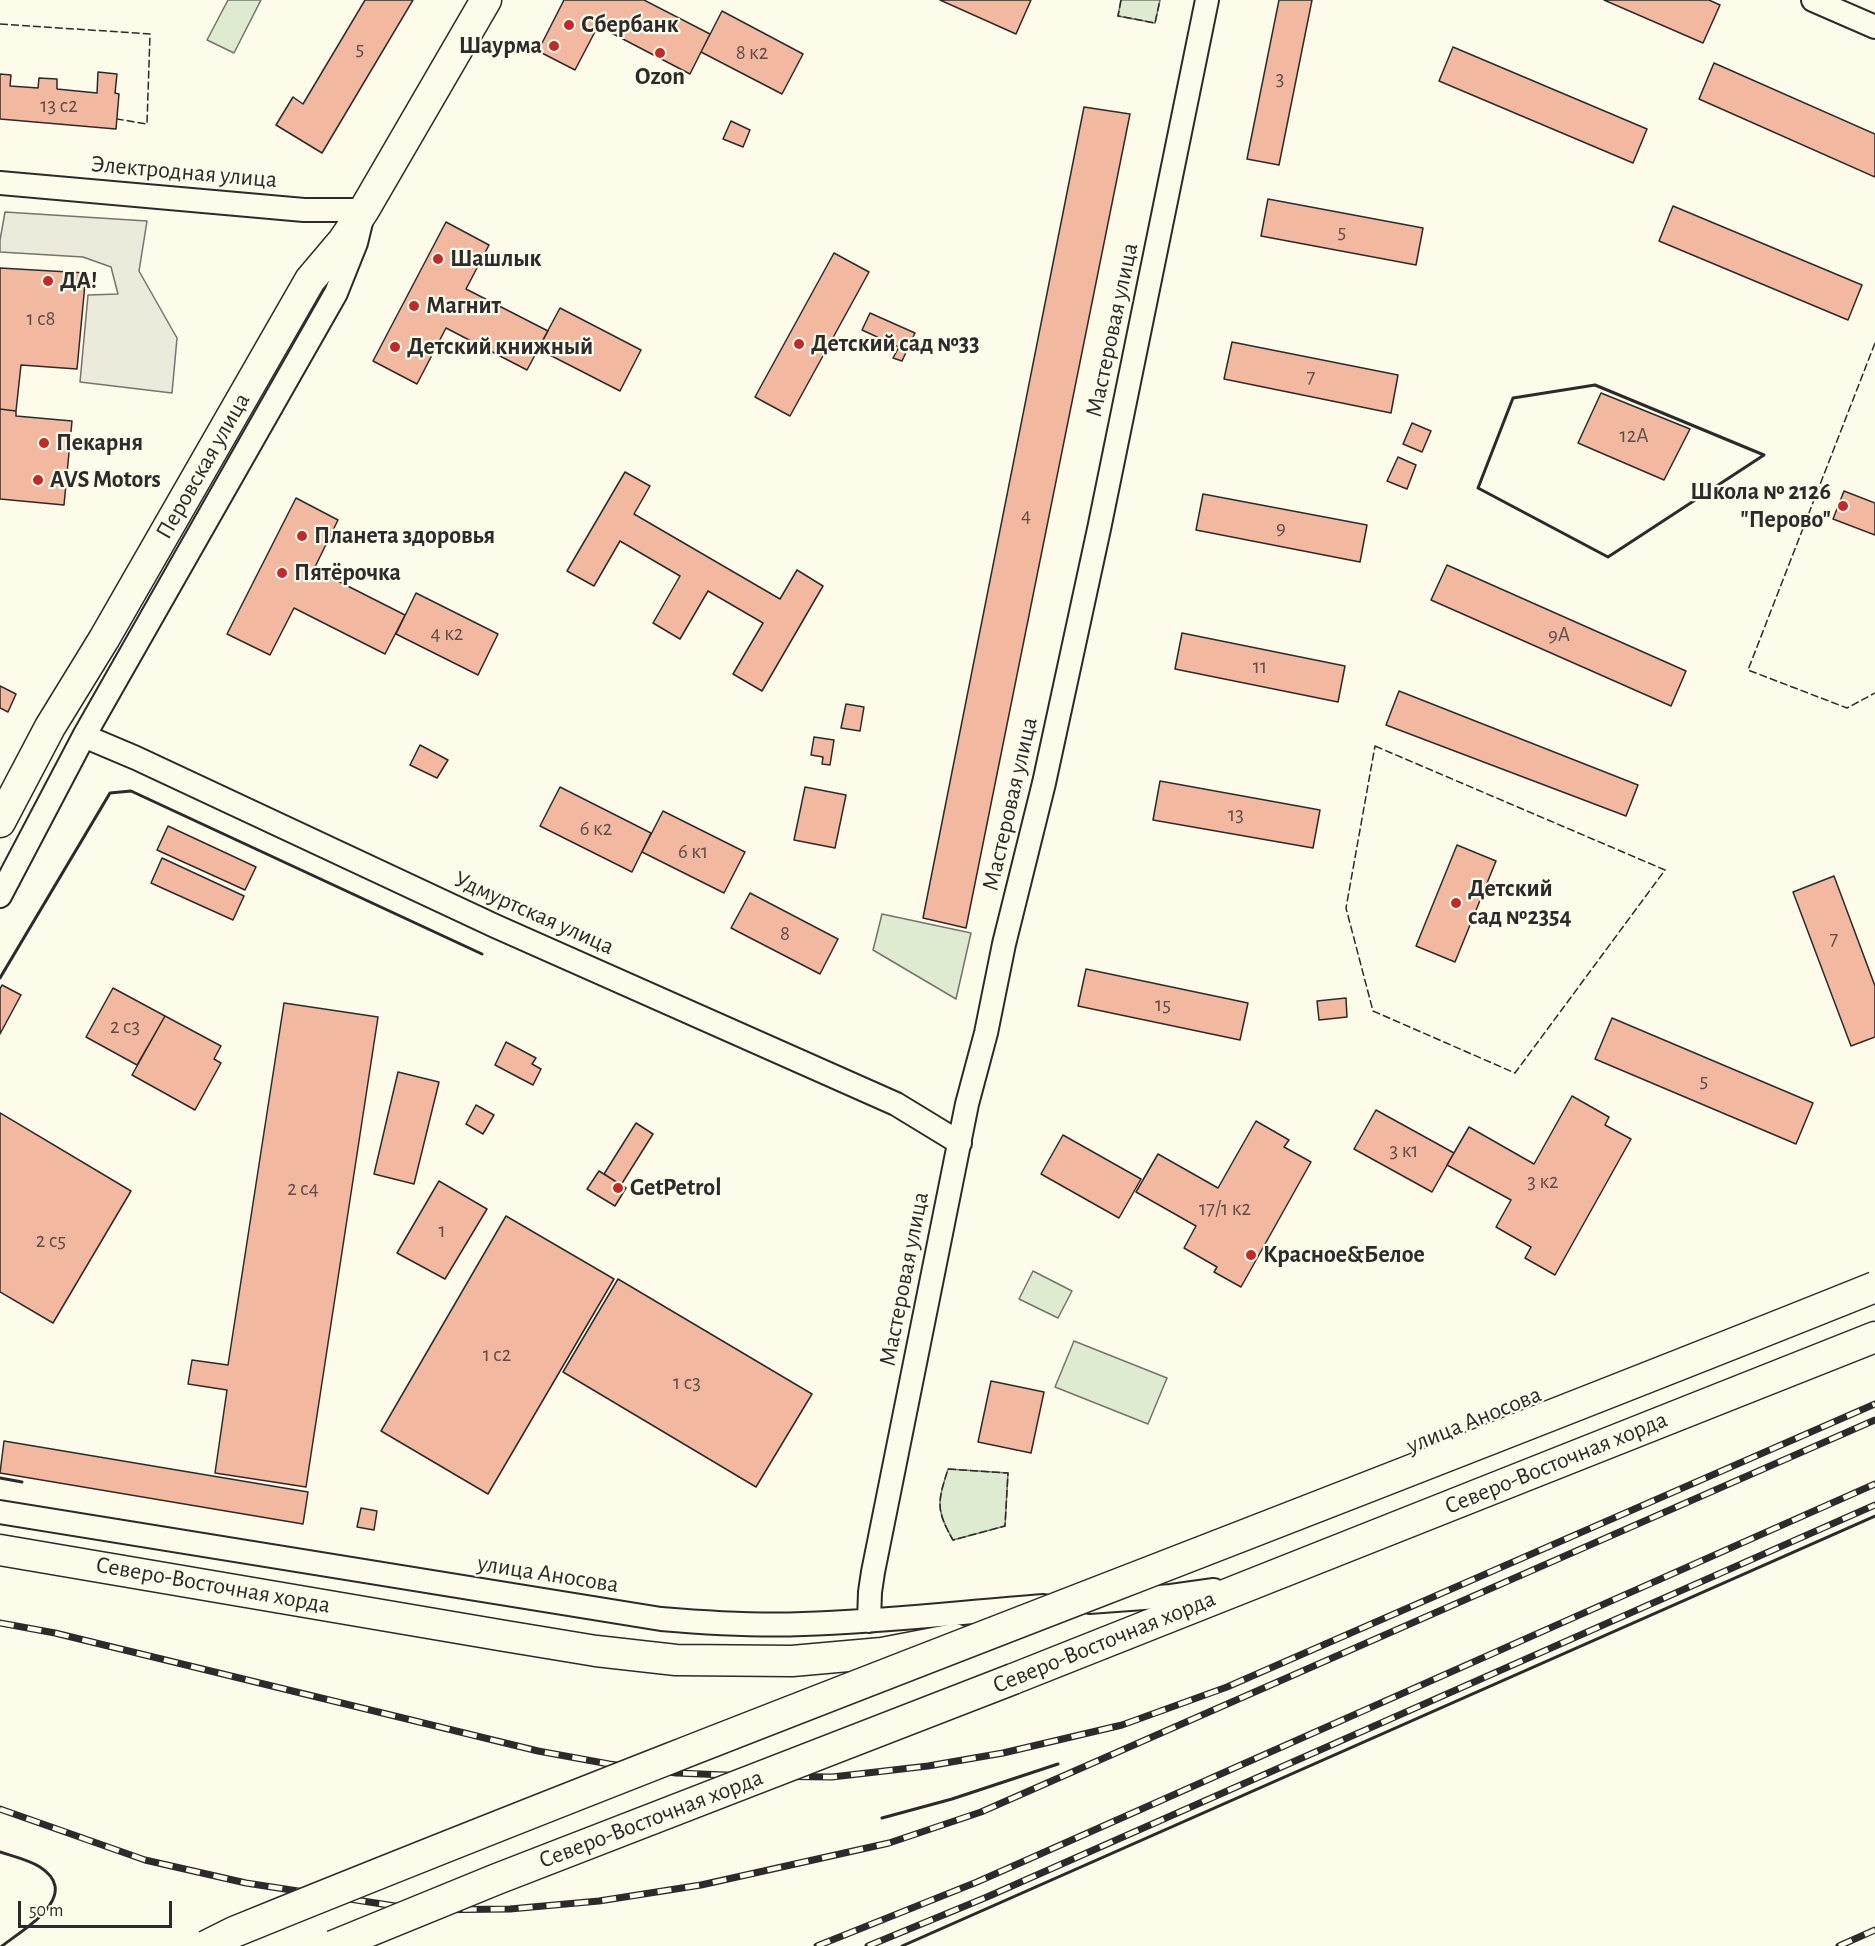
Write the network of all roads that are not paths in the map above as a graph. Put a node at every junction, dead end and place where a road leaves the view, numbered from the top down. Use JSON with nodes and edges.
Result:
{"nodes":[{"id":1,"x":486,"y":0,"type":"edge"},
{"id":2,"x":1207,"y":0,"type":"edge"},
{"id":3,"x":1813,"y":0,"type":"edge"},
{"id":4,"x":1875,"y":27,"type":"edge"},
{"id":5,"x":0,"y":183,"type":"edge"},
{"id":6,"x":364,"y":210,"type":"junction"},
{"id":7,"x":50,"y":727,"type":"junction"},
{"id":8,"x":84,"y":736,"type":"junction"},
{"id":9,"x":0,"y":795,"type":"edge"},
{"id":10,"x":0,"y":822,"type":"edge"},
{"id":11,"x":0,"y":896,"type":"edge"},
{"id":12,"x":960,"y":1143,"type":"junction"},
{"id":13,"x":1875,"y":1287,"type":"edge"},
{"id":14,"x":1875,"y":1325,"type":"edge"},
{"id":15,"x":1753,"y":1336,"type":"junction"},
{"id":16,"x":1875,"y":1337,"type":"edge"},
{"id":17,"x":0,"y":1512,"type":"edge"},
{"id":18,"x":0,"y":1550,"type":"edge"},
{"id":19,"x":1093,"y":1602,"type":"junction"},
{"id":20,"x":869,"y":1621,"type":"junction"},
{"id":21,"x":996,"y":1630,"type":"junction"},
{"id":22,"x":206,"y":1946,"type":"edge"},
{"id":23,"x":333,"y":1946,"type":"edge"}],
"edges":[{"from":1,"to":6,"type":"main road","name":"Перовская улица"},
{"from":2,"to":12,"type":"street","name":"Мастеровая улица"},
{"from":3,"to":4,"type":"street"},
{"from":5,"to":6,"type":"street","name":"Электродная улица"},
{"from":6,"to":7,"type":"main road","name":"Перовская улица"},
{"from":6,"to":8,"type":"street","name":"Перовская улица"},
{"from":7,"to":9,"type":"main road"},
{"from":7,"to":10,"type":"main road"},
{"from":8,"to":11,"type":"street","name":"Перовская улица"},
{"from":8,"to":12,"type":"street","name":"Удмуртская улица"},
{"from":12,"to":20,"type":"street","name":"Мастеровая улица"},
{"from":13,"to":15,"type":"main road","name":"Северо-Восточная хорда","bridge":true},
{"from":14,"to":19,"type":"street","name":"улица Аносова"},
{"from":15,"to":19,"type":"street","name":"улица Аносова"},
{"from":15,"to":21,"type":"main road","name":"Северо-Восточная хорда","bridge":true},
{"from":16,"to":23,"type":"main road","name":"Северо-Восточная хорда","bridge":true},
{"from":17,"to":20,"type":"street","name":"улица Аносова"},
{"from":18,"to":21,"type":"main road","name":"Северо-Восточная хорда","bridge":true},
{"from":19,"to":20,"type":"street","name":"улица Аносова"},
{"from":21,"to":22,"type":"main road","name":"Северо-Восточная хорда","bridge":true}]}
